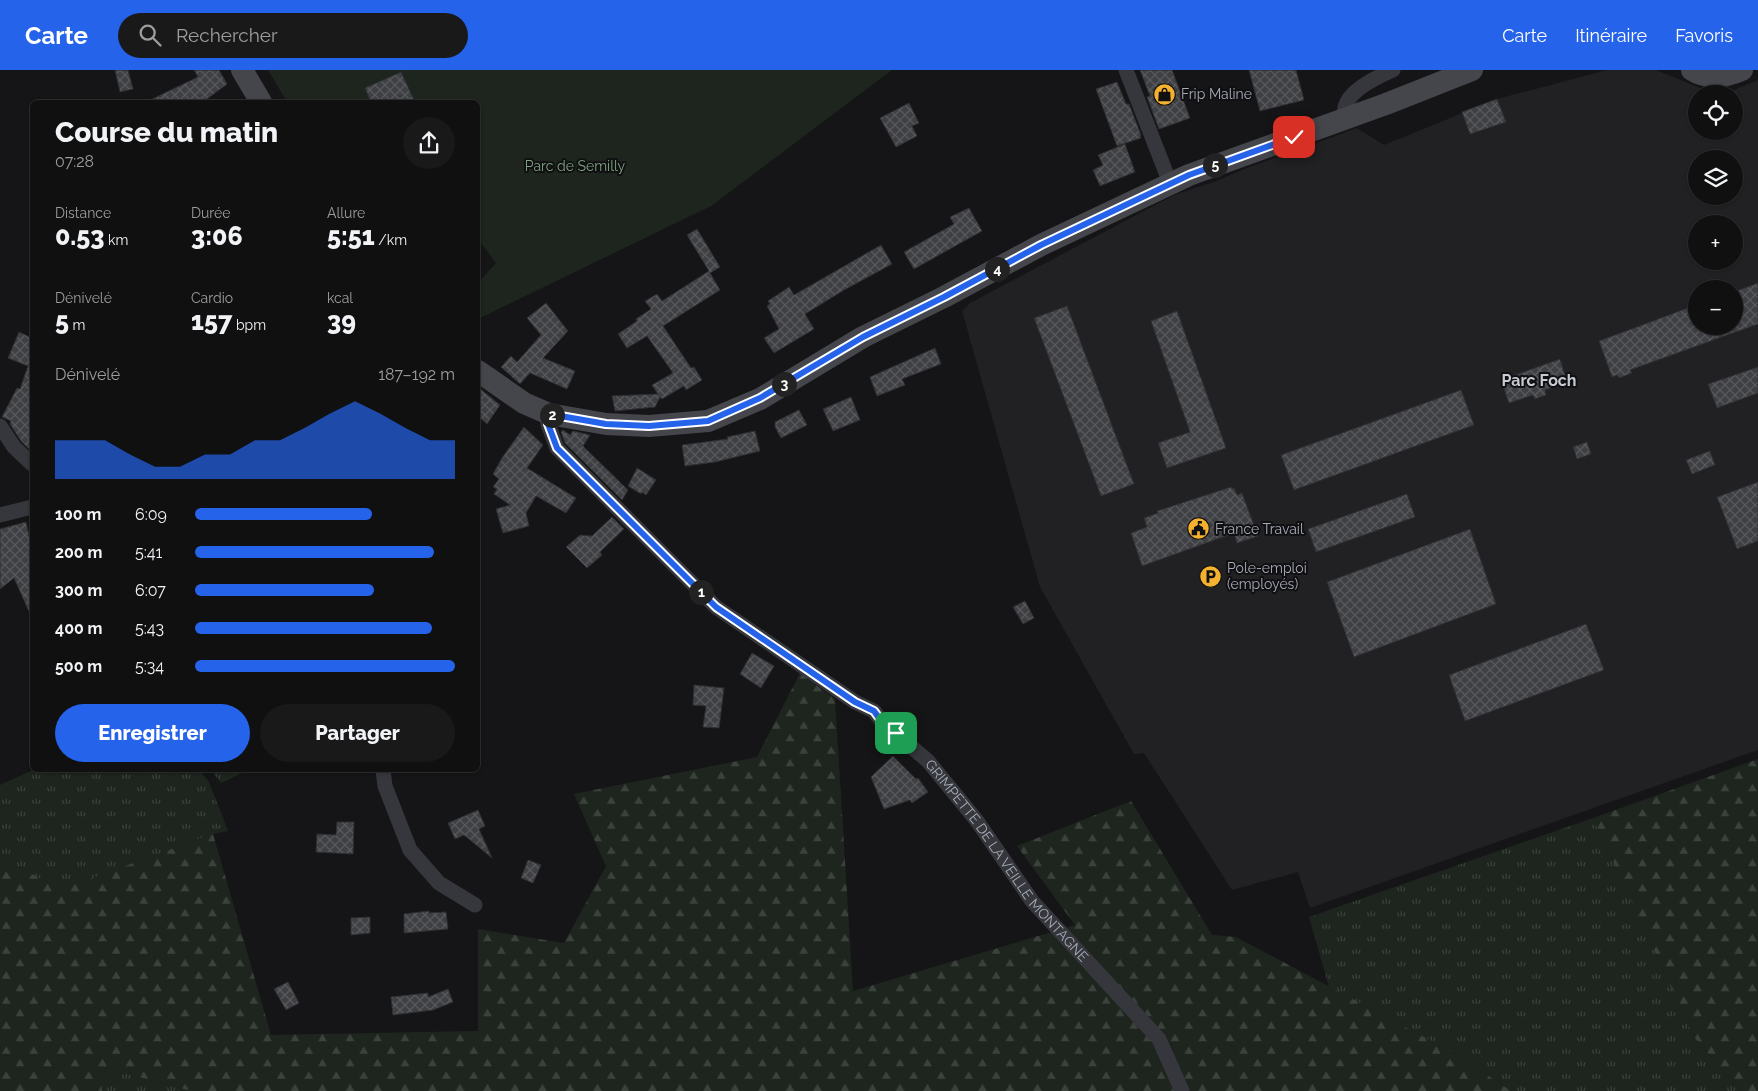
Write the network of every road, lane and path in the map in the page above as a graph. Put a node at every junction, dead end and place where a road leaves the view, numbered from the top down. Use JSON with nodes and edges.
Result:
{"nodes":[{"id":1,"x":242,"y":70,"type":"edge"},
{"id":2,"x":1126,"y":70,"type":"edge"},
{"id":3,"x":1394,"y":70,"type":"edge"},
{"id":4,"x":1472,"y":70,"type":"edge"},
{"id":5,"x":1692,"y":70,"type":"edge"},
{"id":6,"x":1742,"y":70,"type":"edge"},
{"id":7,"x":260,"y":100,"type":"edge"},
{"id":8,"x":1346,"y":118,"type":"junction"},
{"id":9,"x":1170,"y":184,"type":"junction"},
{"id":10,"x":480,"y":372,"type":"edge"},
{"id":11,"x":549,"y":414,"type":"junction"},
{"id":12,"x":0,"y":426,"type":"edge"},
{"id":13,"x":30,"y":462,"type":"edge"},
{"id":14,"x":30,"y":508,"type":"edge"},
{"id":15,"x":0,"y":515,"type":"edge"},
{"id":16,"x":383,"y":772,"type":"edge"},
{"id":17,"x":475,"y":905,"type":"dead end"},
{"id":18,"x":1182,"y":1091,"type":"edge"}],
"edges":[{"from":1,"to":7,"type":"main road"},
{"from":2,"to":9,"type":"street"},
{"from":3,"to":8,"type":"street"},
{"from":4,"to":8,"type":"main road"},
{"from":5,"to":6,"type":"main road"},
{"from":8,"to":9,"type":"main road"},
{"from":9,"to":11,"type":"main road"},
{"from":10,"to":11,"type":"main road"},
{"from":11,"to":18,"type":"street","name":"GRIMPETTE DE LA VEILLE MONTAGNE"},
{"from":12,"to":13,"type":"street"},
{"from":14,"to":15,"type":"street"},
{"from":16,"to":17,"type":"street"}]}
